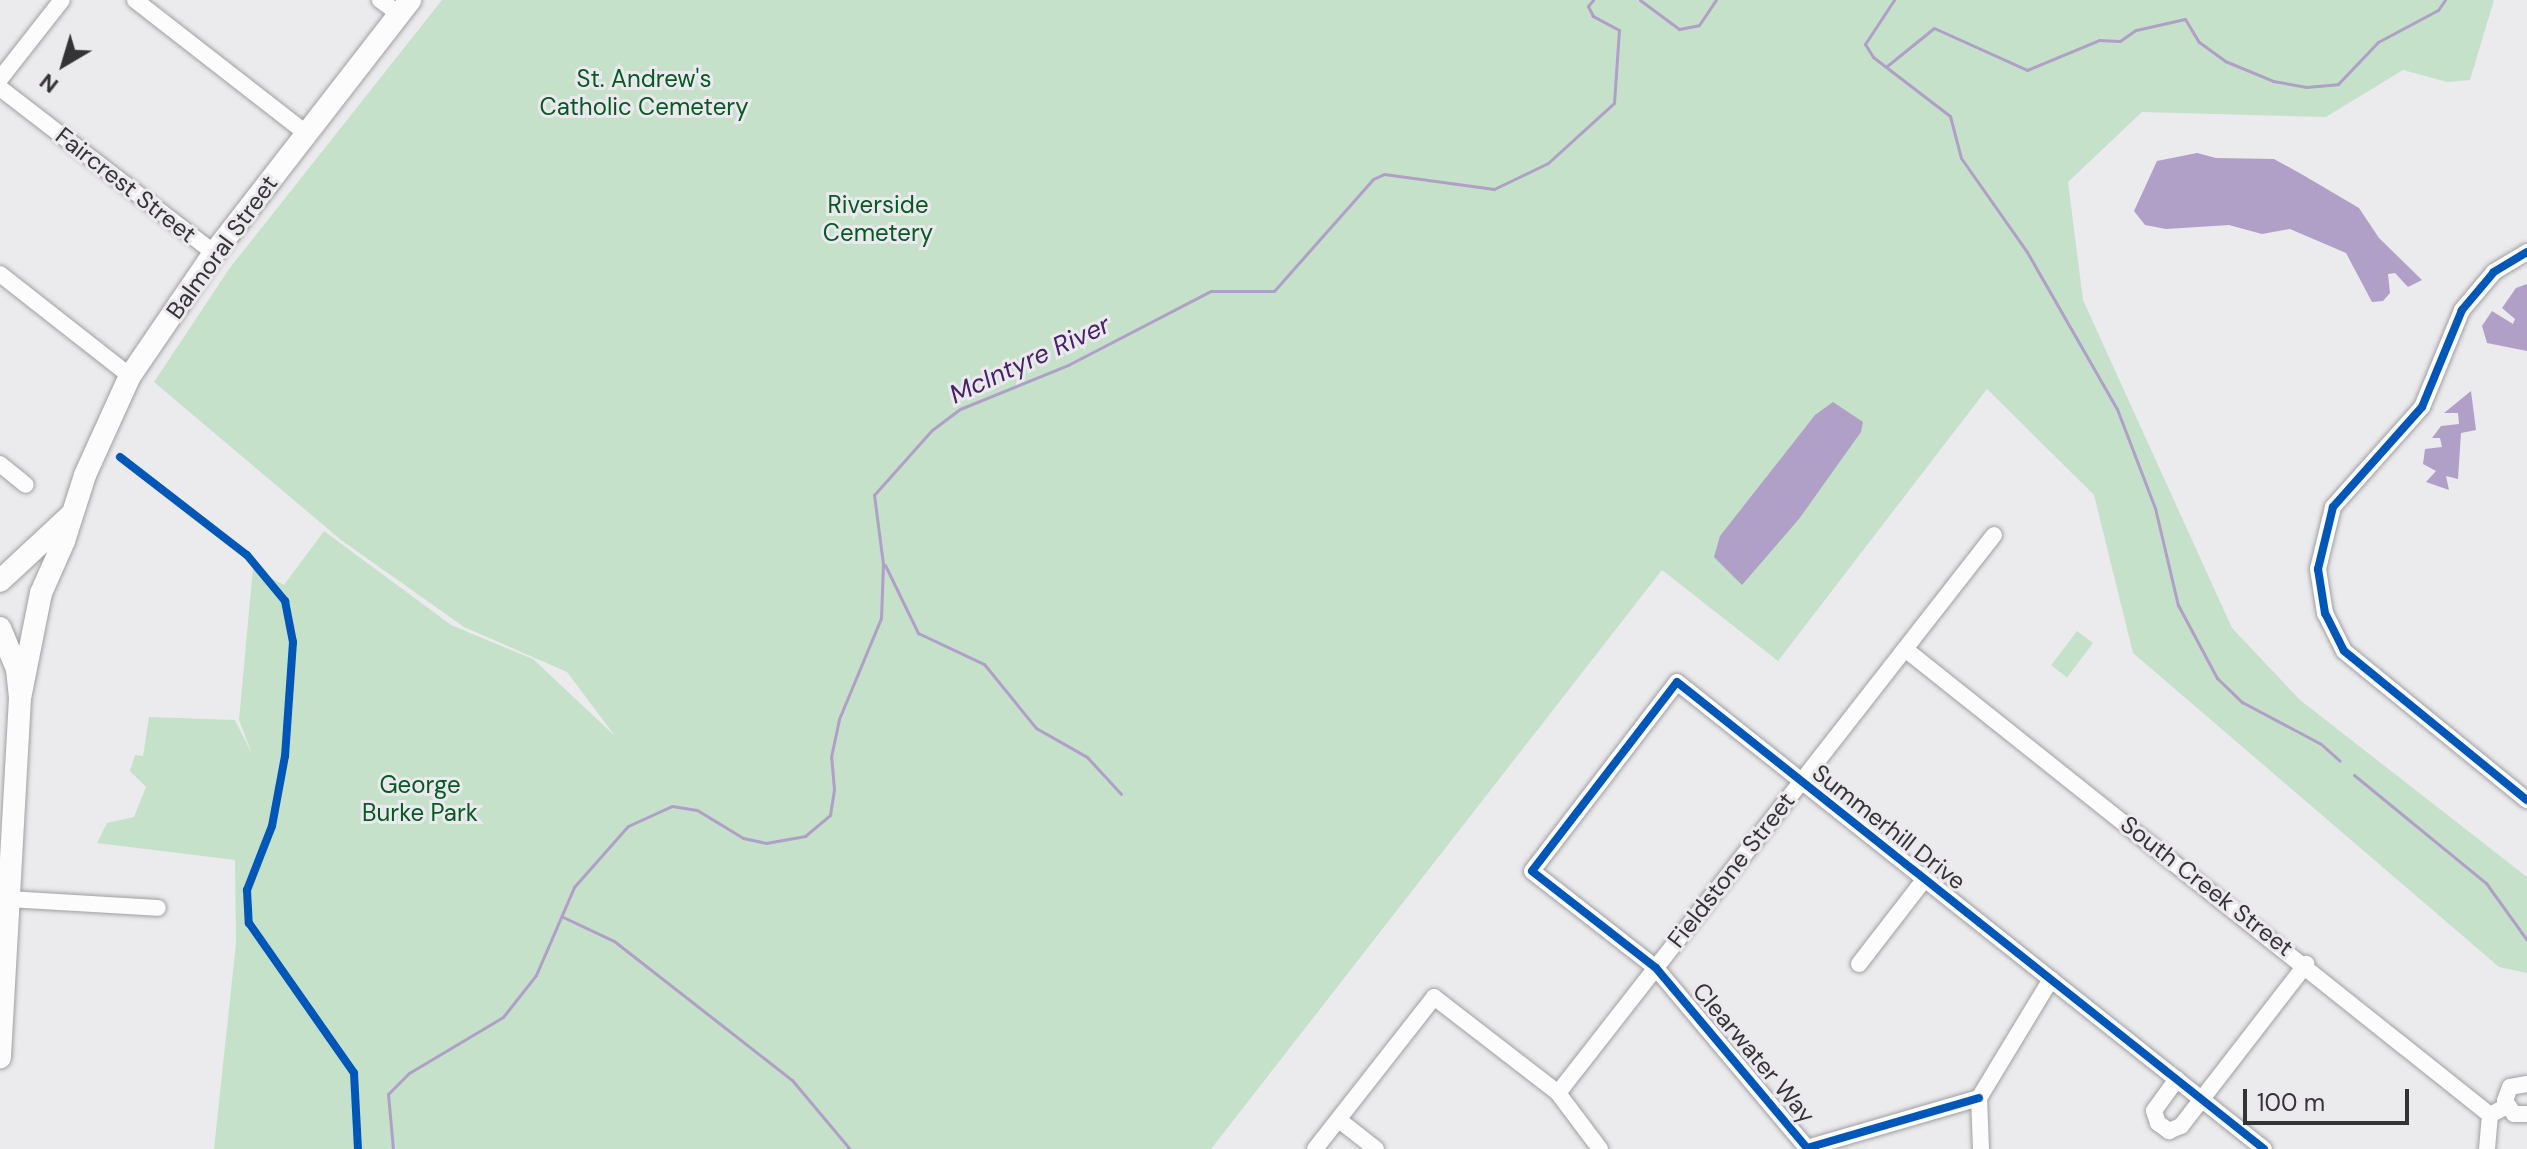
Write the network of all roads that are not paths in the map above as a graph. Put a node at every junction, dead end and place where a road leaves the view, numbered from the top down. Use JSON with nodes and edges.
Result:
{"nodes":[{"id":1,"x":62,"y":0,"type":"edge"},
{"id":2,"x":135,"y":0,"type":"edge"},
{"id":3,"x":380,"y":0,"type":"edge"},
{"id":4,"x":404,"y":7,"type":"edge"},
{"id":5,"x":0,"y":79,"type":"edge"},
{"id":6,"x":0,"y":88,"type":"edge"},
{"id":7,"x":307,"y":134,"type":"junction"},
{"id":8,"x":2527,"y":252,"type":"edge"},
{"id":9,"x":214,"y":253,"type":"junction"},
{"id":10,"x":0,"y":274,"type":"edge"},
{"id":11,"x":130,"y":376,"type":"junction"},
{"id":12,"x":0,"y":464,"type":"edge"},
{"id":13,"x":26,"y":485,"type":"dead end"},
{"id":14,"x":71,"y":515,"type":"junction"},
{"id":15,"x":1994,"y":535,"type":"dead end"},
{"id":16,"x":0,"y":581,"type":"edge"},
{"id":17,"x":0,"y":628,"type":"edge"},
{"id":18,"x":1905,"y":649,"type":"junction"},
{"id":19,"x":20,"y":698,"type":"junction"},
{"id":20,"x":1799,"y":782,"type":"junction"},
{"id":21,"x":2527,"y":800,"type":"edge"},
{"id":22,"x":7,"y":802,"type":"edge"},
{"id":23,"x":1532,"y":871,"type":"joint"},
{"id":24,"x":1924,"y":880,"type":"junction"},
{"id":25,"x":8,"y":899,"type":"junction"},
{"id":26,"x":158,"y":908,"type":"dead end"},
{"id":27,"x":1859,"y":964,"type":"dead end"},
{"id":28,"x":2306,"y":964,"type":"junction"},
{"id":29,"x":1656,"y":968,"type":"junction"},
{"id":30,"x":2051,"y":979,"type":"junction"},
{"id":31,"x":0,"y":1057,"type":"edge"},
{"id":32,"x":2177,"y":1079,"type":"junction"},
{"id":33,"x":2527,"y":1084,"type":"edge"},
{"id":34,"x":1558,"y":1093,"type":"junction"},
{"id":35,"x":1979,"y":1098,"type":"junction"},
{"id":36,"x":2202,"y":1099,"type":"junction"},
{"id":37,"x":2507,"y":1106,"type":"junction"},
{"id":38,"x":2527,"y":1114,"type":"edge"},
{"id":39,"x":2490,"y":1115,"type":"junction"},
{"id":40,"x":1339,"y":1120,"type":"junction"},
{"id":41,"x":1315,"y":1149,"type":"edge"},
{"id":42,"x":1376,"y":1149,"type":"edge"},
{"id":43,"x":1600,"y":1149,"type":"edge"},
{"id":44,"x":1981,"y":1149,"type":"edge"},
{"id":45,"x":2264,"y":1149,"type":"edge"},
{"id":46,"x":2487,"y":1149,"type":"edge"}],
"edges":[{"from":1,"to":5,"type":"street"},
{"from":2,"to":7,"type":"street"},
{"from":3,"to":4,"type":"street"},
{"from":4,"to":7,"type":"main road","name":"Balmoral Street"},
{"from":6,"to":9,"type":"street","name":"Faircrest Street"},
{"from":7,"to":9,"type":"main road","name":"Balmoral Street"},
{"from":8,"to":21,"type":"street"},
{"from":9,"to":11,"type":"main road","name":"Balmoral Street"},
{"from":10,"to":11,"type":"street"},
{"from":11,"to":14,"type":"main road","name":"Balmoral Street"},
{"from":12,"to":13,"type":"street"},
{"from":14,"to":16,"type":"main road"},
{"from":14,"to":19,"type":"main road","name":"Balmoral Street"},
{"from":15,"to":18,"type":"street","name":"Fieldstone Street"},
{"from":17,"to":19,"type":"main road"},
{"from":18,"to":20,"type":"street","name":"Fieldstone Street"},
{"from":18,"to":28,"type":"street","name":"South Creek Street"},
{"from":19,"to":22,"type":"main road"},
{"from":20,"to":23,"type":"street","name":"Summerhill Drive"},
{"from":20,"to":24,"type":"street","name":"Summerhill Drive"},
{"from":20,"to":29,"type":"street","name":"Fieldstone Street"},
{"from":22,"to":25,"type":"main road"},
{"from":23,"to":29,"type":"street","name":"Clearwater Way"},
{"from":24,"to":27,"type":"street"},
{"from":24,"to":30,"type":"street","name":"Summerhill Drive"},
{"from":25,"to":26,"type":"street"},
{"from":25,"to":31,"type":"main road"},
{"from":28,"to":36,"type":"street"},
{"from":28,"to":39,"type":"street","name":"South Creek Street"},
{"from":29,"to":34,"type":"street","name":"Fieldstone Street"},
{"from":29,"to":35,"type":"street","name":"Clearwater Way"},
{"from":30,"to":32,"type":"street","name":"Summerhill Drive"},
{"from":30,"to":35,"type":"street"},
{"from":32,"to":36,"type":"street","name":"Summerhill Drive"},
{"from":32,"to":36,"type":"street"},
{"from":33,"to":37,"type":"street"},
{"from":34,"to":40,"type":"street"},
{"from":34,"to":43,"type":"street"},
{"from":35,"to":44,"type":"street"},
{"from":36,"to":45,"type":"street","name":"Summerhill Drive"},
{"from":37,"to":38,"type":"street"},
{"from":37,"to":39,"type":"street"},
{"from":39,"to":46,"type":"street"},
{"from":40,"to":41,"type":"street"},
{"from":40,"to":42,"type":"street"}]}
